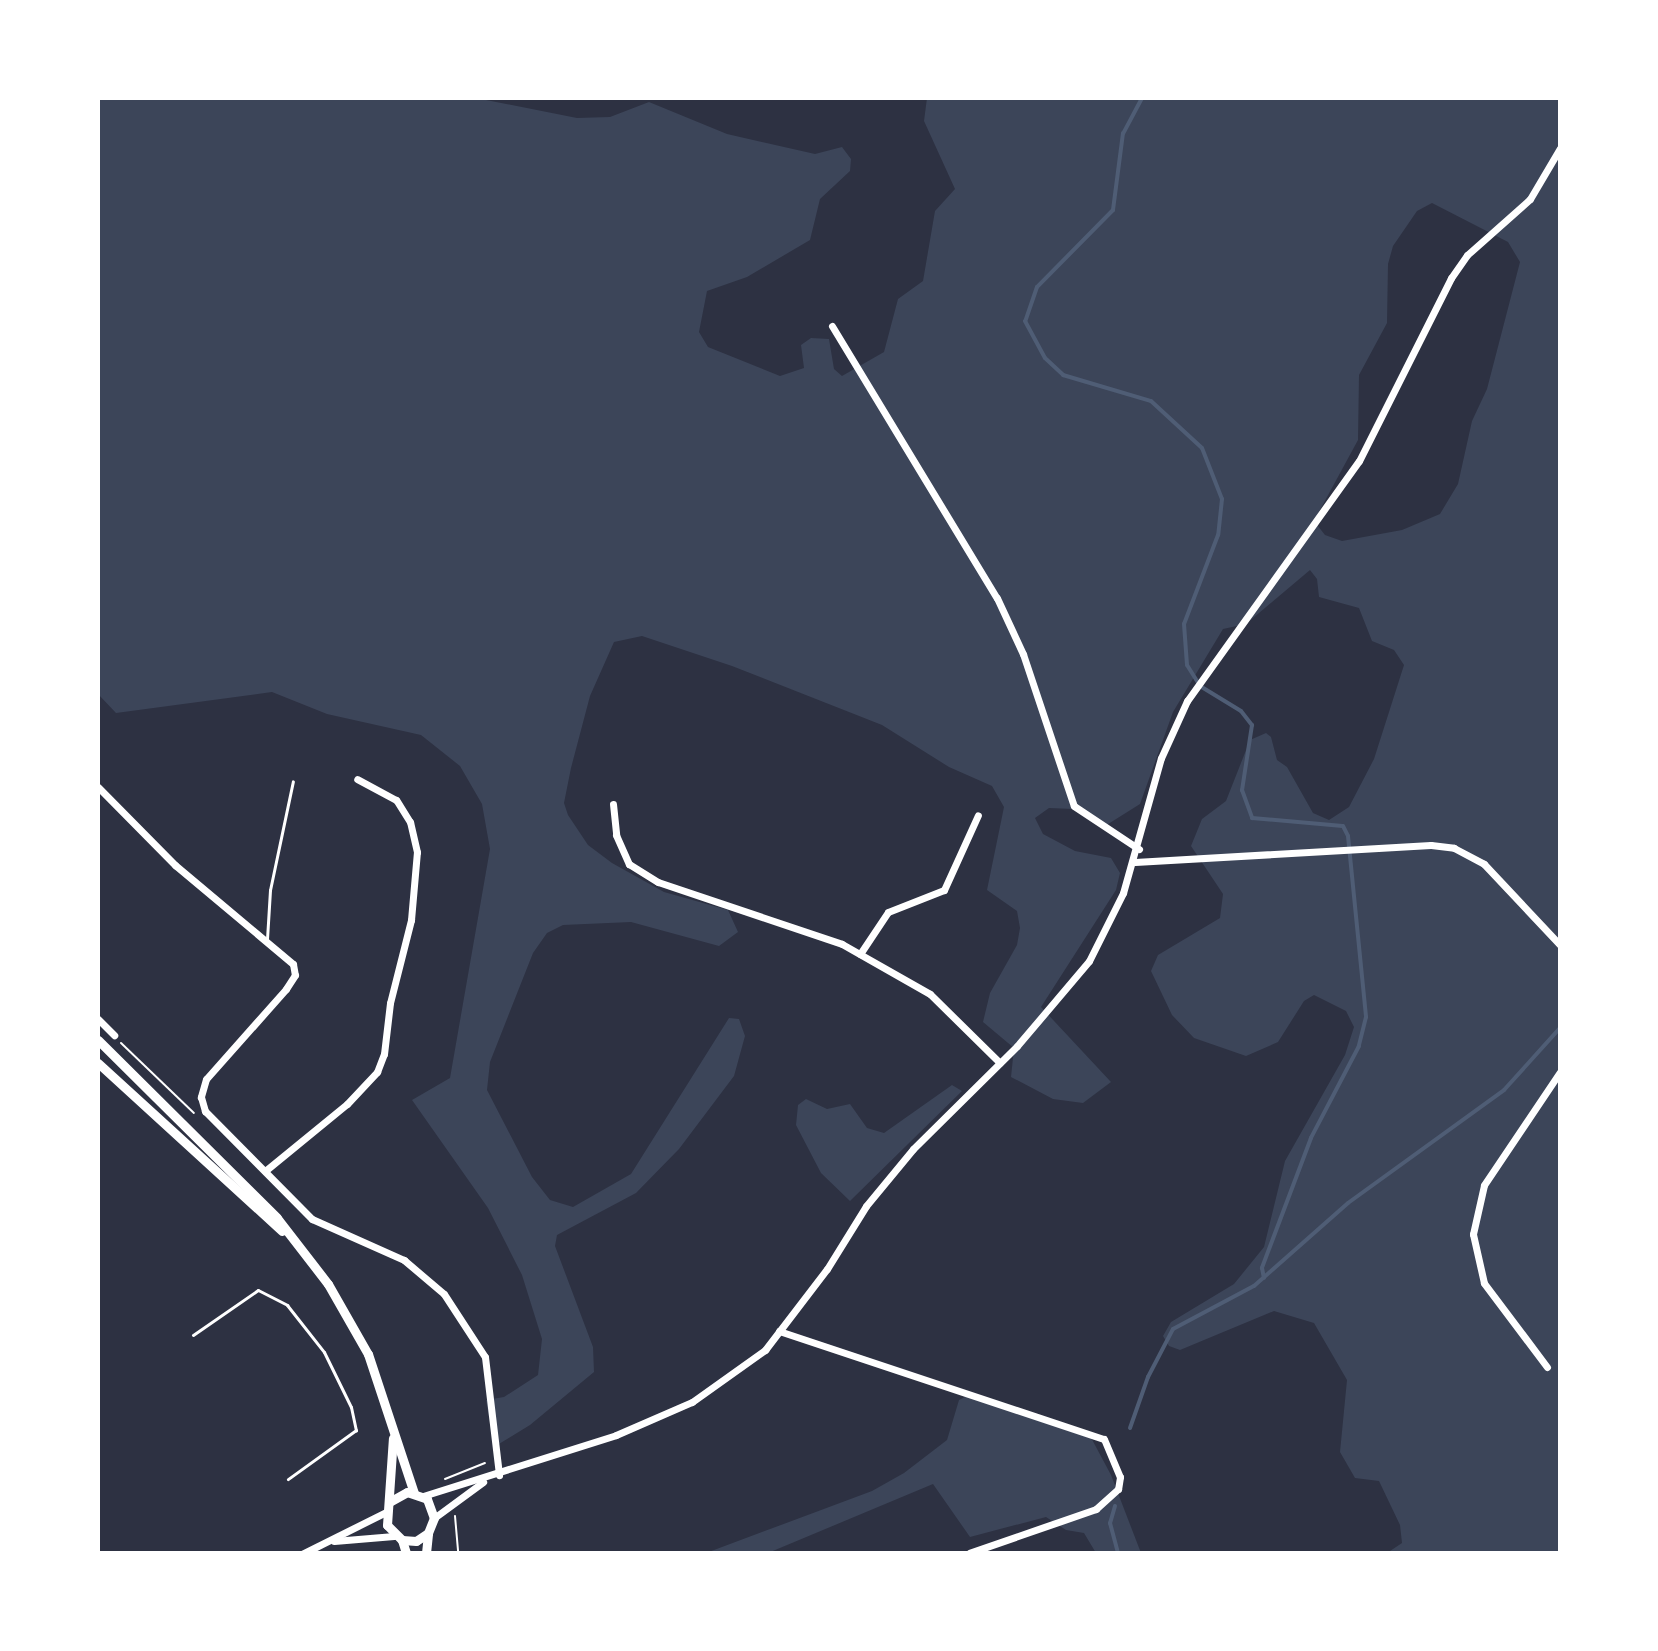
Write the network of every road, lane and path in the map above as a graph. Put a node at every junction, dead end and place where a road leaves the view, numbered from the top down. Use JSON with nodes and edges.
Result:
{"nodes":[{"id":1,"x":1560,"y":148,"type":"edge"},
{"id":2,"x":832,"y":326,"type":"dead end"},
{"id":3,"x":357,"y":779,"type":"dead end"},
{"id":4,"x":293,"y":781,"type":"dead end"},
{"id":5,"x":98,"y":787,"type":"edge"},
{"id":6,"x":613,"y":804,"type":"dead end"},
{"id":7,"x":978,"y":815,"type":"dead end"},
{"id":8,"x":1139,"y":849,"type":"junction"},
{"id":9,"x":1135,"y":862,"type":"junction"},
{"id":10,"x":267,"y":939,"type":"junction"},
{"id":11,"x":1560,"y":945,"type":"edge"},
{"id":12,"x":860,"y":954,"type":"junction"},
{"id":13,"x":98,"y":1019,"type":"edge"},
{"id":14,"x":114,"y":1035,"type":"joint"},
{"id":15,"x":98,"y":1040,"type":"edge"},
{"id":16,"x":98,"y":1063,"type":"edge"},
{"id":17,"x":1000,"y":1063,"type":"junction"},
{"id":18,"x":1560,"y":1072,"type":"edge"},
{"id":19,"x":199,"y":1118,"type":"dead end"},
{"id":20,"x":265,"y":1171,"type":"junction"},
{"id":21,"x":288,"y":1235,"type":"junction"},
{"id":22,"x":779,"y":1331,"type":"junction"},
{"id":23,"x":193,"y":1335,"type":"dead end"},
{"id":24,"x":1547,"y":1367,"type":"dead end"},
{"id":25,"x":393,"y":1436,"type":"junction"},
{"id":26,"x":499,"y":1475,"type":"junction"},
{"id":27,"x":288,"y":1479,"type":"dead end"},
{"id":28,"x":485,"y":1480,"type":"junction"},
{"id":29,"x":419,"y":1494,"type":"junction"},
{"id":30,"x":391,"y":1501,"type":"junction"},
{"id":31,"x":386,"y":1512,"type":"junction"},
{"id":32,"x":434,"y":1518,"type":"junction"},
{"id":33,"x":428,"y":1533,"type":"junction"},
{"id":34,"x":398,"y":1538,"type":"junction"},
{"id":35,"x":332,"y":1541,"type":"junction"},
{"id":36,"x":324,"y":1549,"type":"edge"},
{"id":37,"x":304,"y":1553,"type":"edge"},
{"id":38,"x":406,"y":1553,"type":"edge"},
{"id":39,"x":426,"y":1553,"type":"edge"},
{"id":40,"x":969,"y":1553,"type":"edge"}],
"edges":[{"from":1,"to":8,"type":"street"},
{"from":2,"to":8,"type":"street"},
{"from":3,"to":20,"type":"street"},
{"from":4,"to":10,"type":"lane"},
{"from":5,"to":10,"type":"street"},
{"from":6,"to":12,"type":"street"},
{"from":7,"to":12,"type":"street"},
{"from":8,"to":9,"type":"street"},
{"from":9,"to":11,"type":"street"},
{"from":9,"to":17,"type":"street"},
{"from":10,"to":20,"type":"street"},
{"from":12,"to":17,"type":"street"},
{"from":13,"to":14,"type":"street"},
{"from":14,"to":19,"type":"path"},
{"from":15,"to":21,"type":"main road"},
{"from":16,"to":21,"type":"main road"},
{"from":17,"to":22,"type":"street"},
{"from":18,"to":24,"type":"street"},
{"from":20,"to":26,"type":"street"},
{"from":21,"to":25,"type":"main road"},
{"from":22,"to":26,"type":"street"},
{"from":22,"to":40,"type":"street"},
{"from":23,"to":27,"type":"lane"},
{"from":25,"to":29,"type":"main road"},
{"from":25,"to":30,"type":"main road"},
{"from":26,"to":28,"type":"street"},
{"from":28,"to":29,"type":"street"},
{"from":28,"to":32,"type":"street"},
{"from":29,"to":30,"type":"main road"},
{"from":29,"to":32,"type":"main road"},
{"from":30,"to":31,"type":"main road"},
{"from":31,"to":34,"type":"main road"},
{"from":31,"to":35,"type":"street"},
{"from":32,"to":33,"type":"main road"},
{"from":33,"to":34,"type":"main road"},
{"from":33,"to":39,"type":"main road"},
{"from":34,"to":35,"type":"street"},
{"from":34,"to":38,"type":"main road"},
{"from":35,"to":36,"type":"street"},
{"from":36,"to":37,"type":"street"}]}
